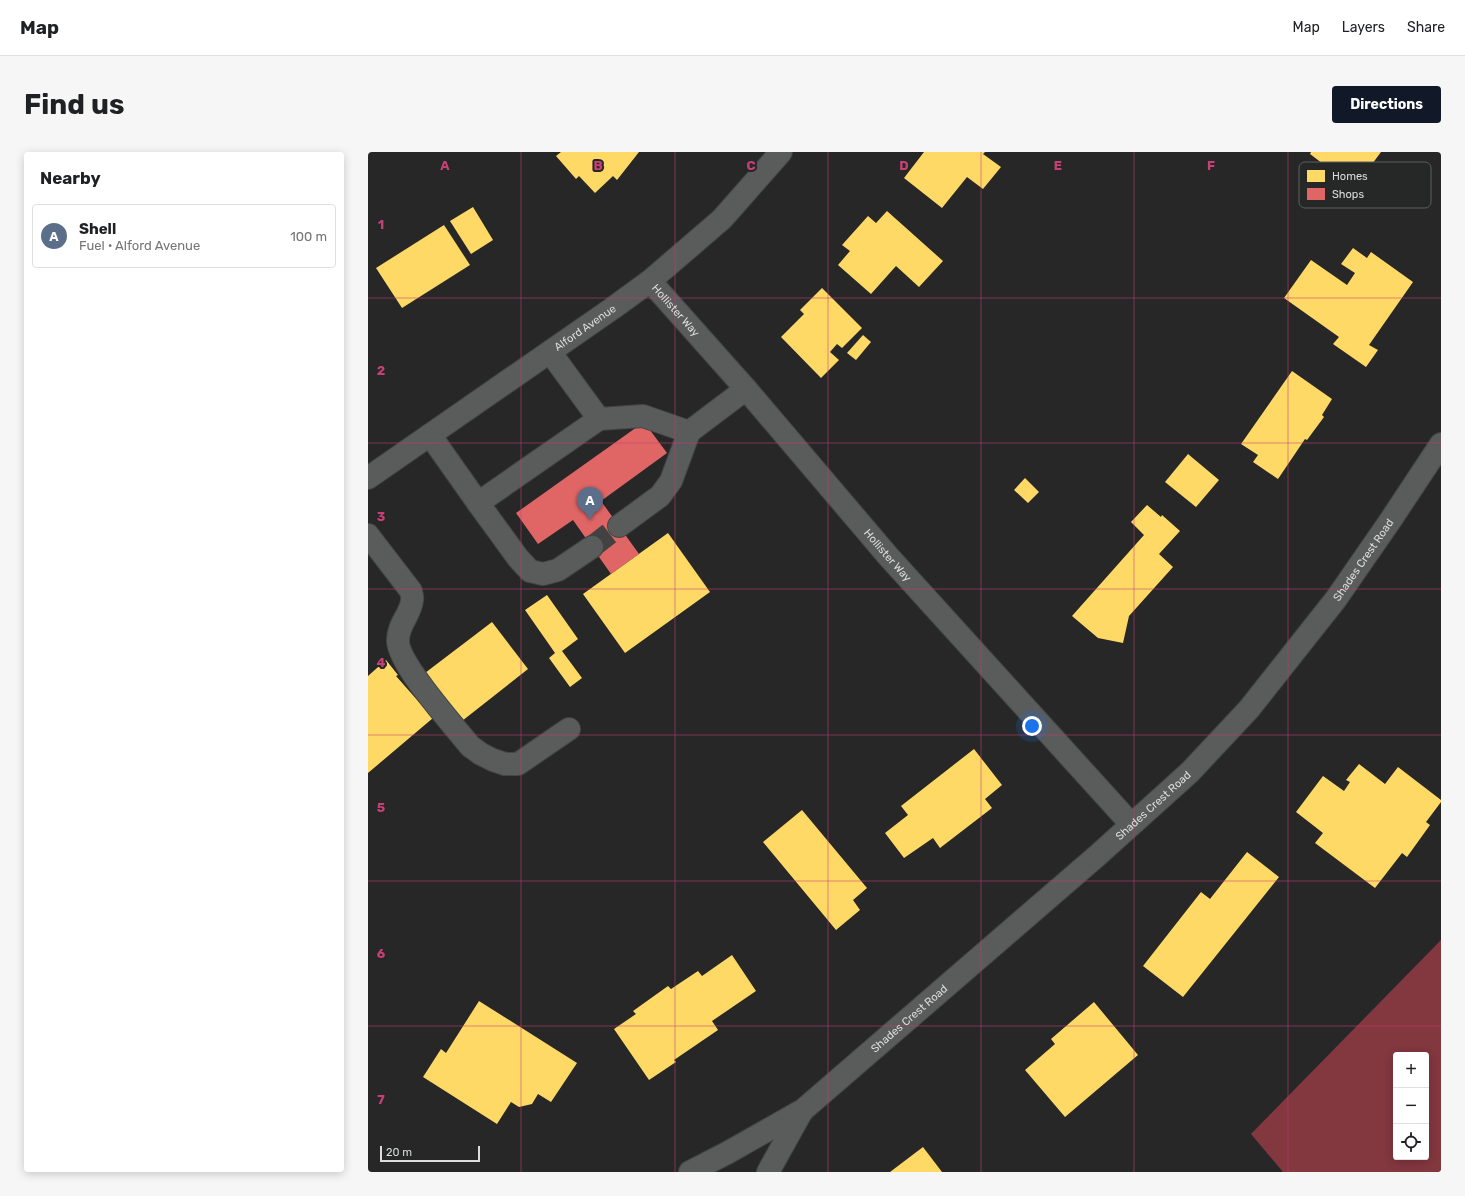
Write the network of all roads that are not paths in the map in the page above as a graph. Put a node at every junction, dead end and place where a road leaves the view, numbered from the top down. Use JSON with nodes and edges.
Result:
{"nodes":[{"id":1,"x":781,"y":152,"type":"edge"},
{"id":2,"x":650,"y":281,"type":"junction"},
{"id":3,"x":550,"y":352,"type":"junction"},
{"id":4,"x":746,"y":389,"type":"junction"},
{"id":5,"x":598,"y":419,"type":"junction"},
{"id":6,"x":689,"y":432,"type":"junction"},
{"id":7,"x":430,"y":435,"type":"junction"},
{"id":8,"x":1441,"y":444,"type":"edge"},
{"id":9,"x":368,"y":478,"type":"edge"},
{"id":10,"x":478,"y":503,"type":"junction"},
{"id":11,"x":619,"y":526,"type":"tunnel mouth"},
{"id":12,"x":368,"y":535,"type":"edge"},
{"id":13,"x":592,"y":547,"type":"tunnel mouth"},
{"id":14,"x":569,"y":729,"type":"dead end"},
{"id":15,"x":1131,"y":824,"type":"junction"},
{"id":16,"x":803,"y":1110,"type":"junction"},
{"id":17,"x":690,"y":1172,"type":"edge"},
{"id":18,"x":768,"y":1172,"type":"edge"}],
"edges":[{"from":1,"to":2,"type":"street","name":"Alford Avenue"},
{"from":2,"to":3,"type":"street","name":"Alford Avenue"},
{"from":2,"to":4,"type":"street","name":"Hollister Way"},
{"from":3,"to":5,"type":"street"},
{"from":3,"to":7,"type":"street","name":"Alford Avenue"},
{"from":4,"to":6,"type":"street"},
{"from":4,"to":15,"type":"street","name":"Hollister Way"},
{"from":5,"to":6,"type":"street"},
{"from":5,"to":10,"type":"street"},
{"from":6,"to":11,"type":"street"},
{"from":7,"to":9,"type":"street","name":"Alford Avenue"},
{"from":7,"to":10,"type":"street"},
{"from":8,"to":15,"type":"street","name":"Shades Crest Road"},
{"from":10,"to":13,"type":"street"},
{"from":12,"to":14,"type":"street"},
{"from":15,"to":16,"type":"street","name":"Shades Crest Road"},
{"from":16,"to":17,"type":"street","name":"Shades Crest Road"},
{"from":16,"to":18,"type":"street","name":"Shades Crest Road"}]}
